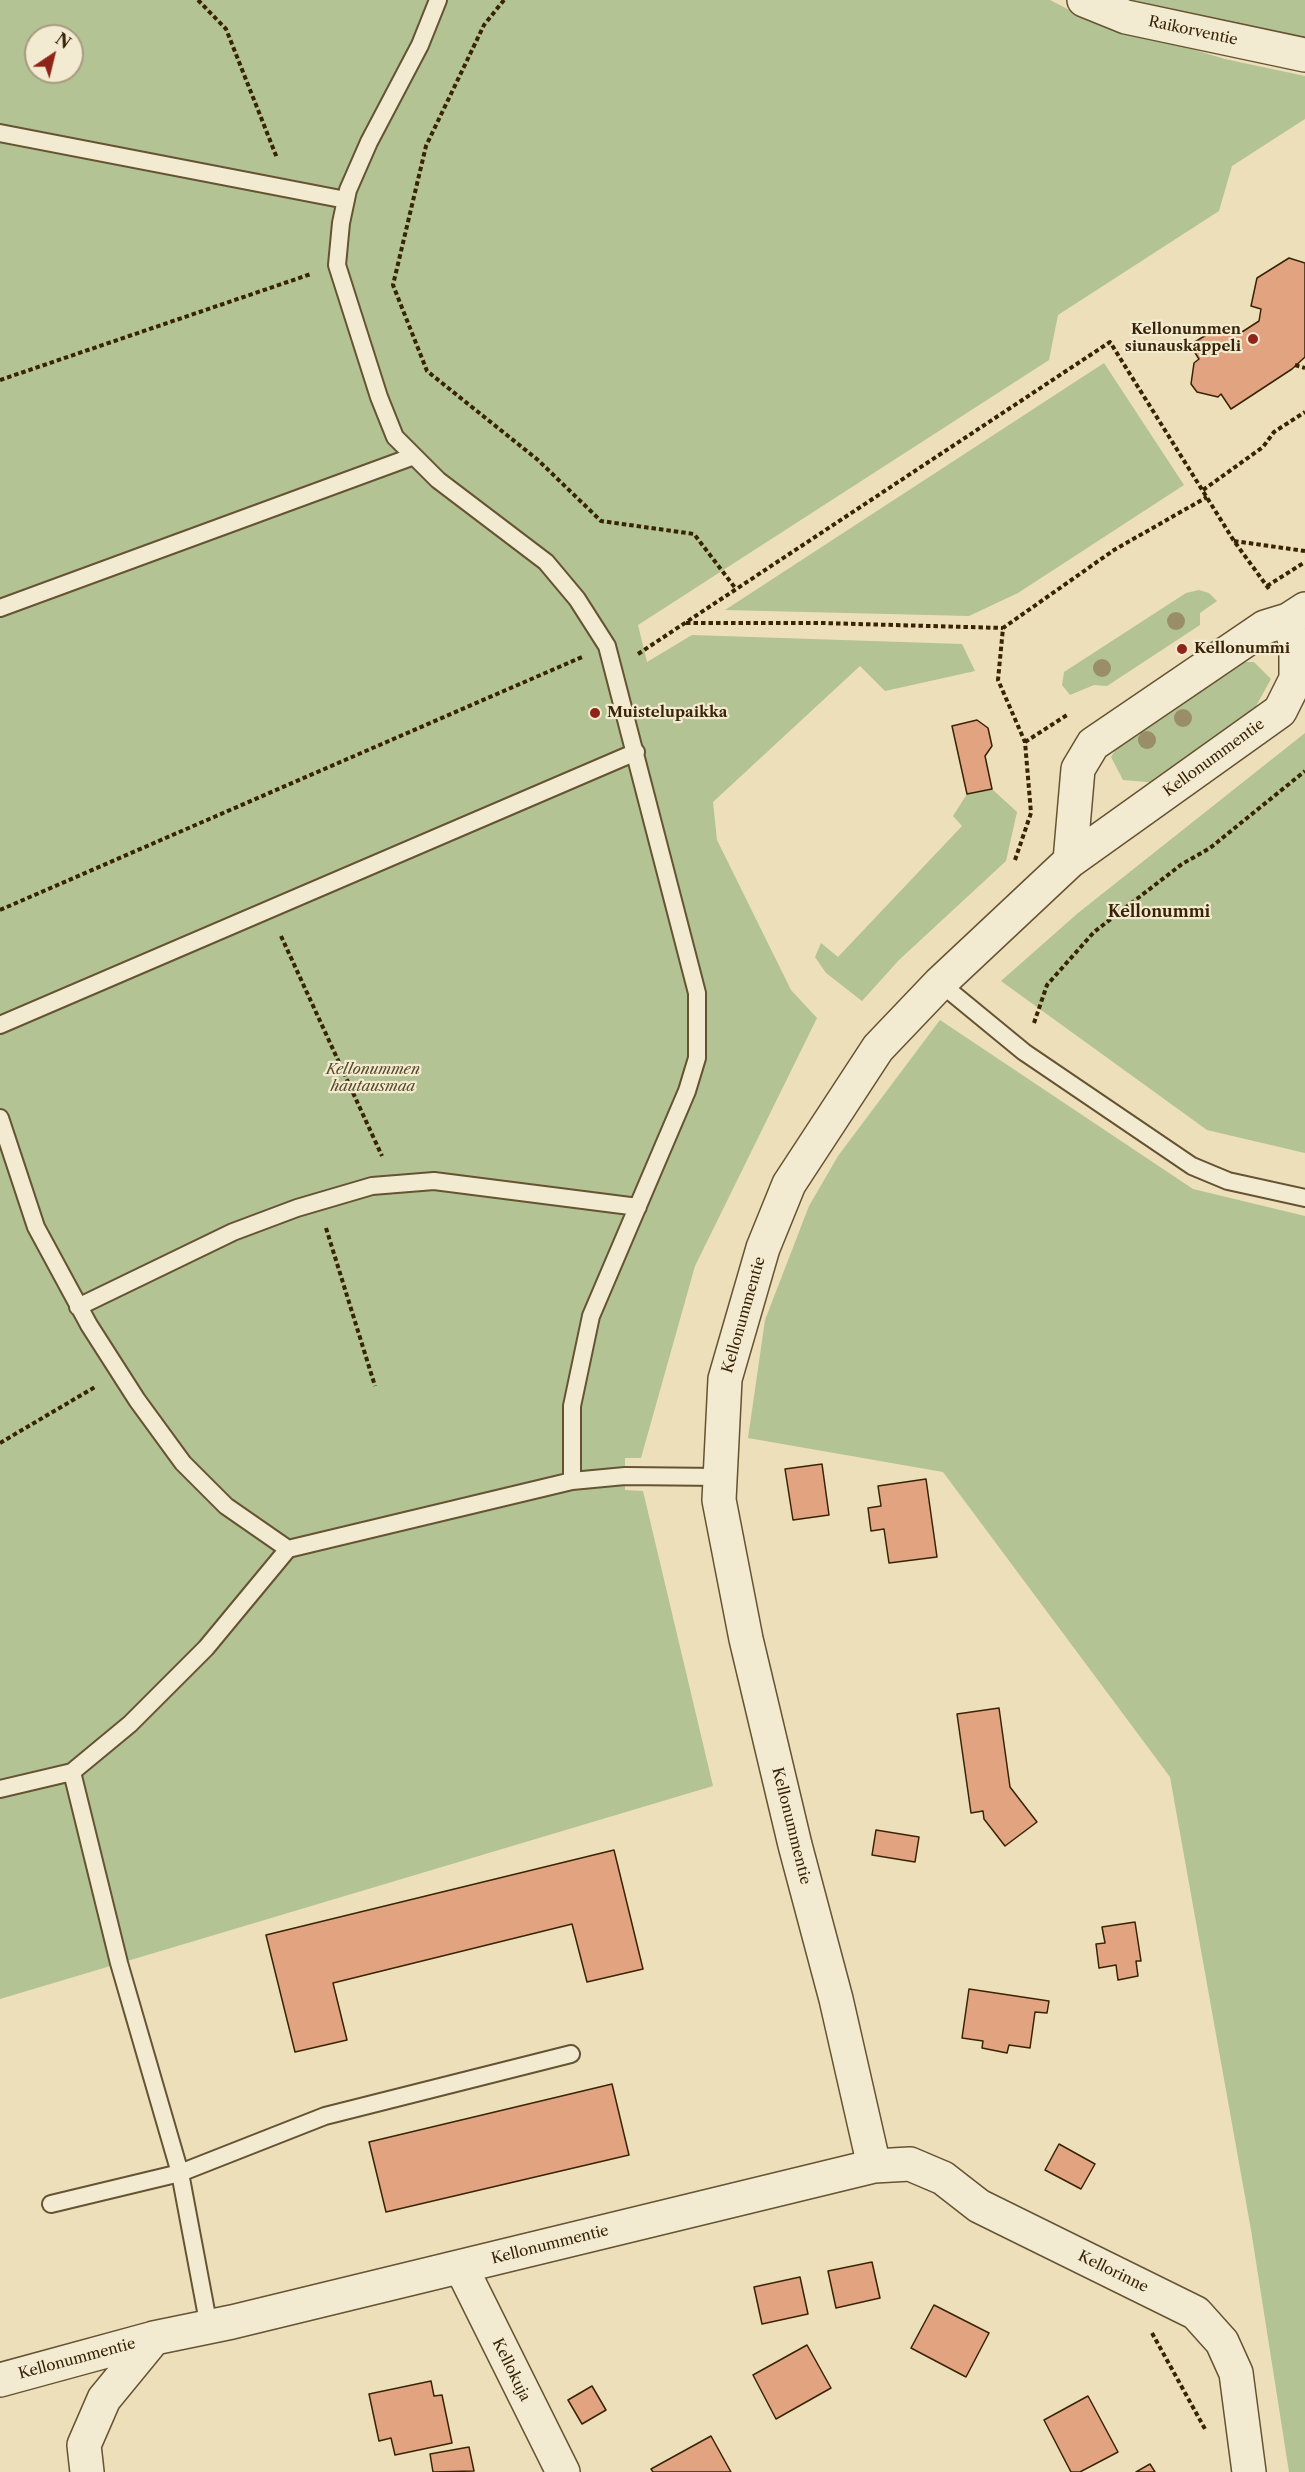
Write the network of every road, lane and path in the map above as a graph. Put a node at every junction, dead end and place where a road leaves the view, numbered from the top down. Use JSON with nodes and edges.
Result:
{"nodes":[{"id":1,"x":198,"y":0,"type":"edge"},
{"id":2,"x":438,"y":0,"type":"edge"},
{"id":3,"x":504,"y":0,"type":"edge"},
{"id":4,"x":1084,"y":0,"type":"edge"},
{"id":5,"x":1305,"y":55,"type":"edge"},
{"id":6,"x":0,"y":133,"type":"edge"},
{"id":7,"x":289,"y":190,"type":"junction"},
{"id":8,"x":346,"y":201,"type":"junction"},
{"id":9,"x":338,"y":265,"type":"junction"},
{"id":10,"x":1295,"y":365,"type":"dead end"},
{"id":11,"x":1305,"y":368,"type":"edge"},
{"id":12,"x":0,"y":380,"type":"edge"},
{"id":13,"x":1305,"y":411,"type":"edge"},
{"id":14,"x":414,"y":456,"type":"junction"},
{"id":15,"x":1203,"y":490,"type":"junction"},
{"id":16,"x":1207,"y":497,"type":"junction"},
{"id":17,"x":1234,"y":541,"type":"junction"},
{"id":18,"x":1305,"y":551,"type":"edge"},
{"id":19,"x":736,"y":589,"type":"junction"},
{"id":20,"x":0,"y":608,"type":"edge"},
{"id":21,"x":1297,"y":615,"type":"edge"},
{"id":22,"x":685,"y":623,"type":"junction"},
{"id":23,"x":1003,"y":628,"type":"junction"},
{"id":24,"x":607,"y":646,"type":"junction"},
{"id":25,"x":614,"y":669,"type":"junction"},
{"id":26,"x":636,"y":752,"type":"junction"},
{"id":27,"x":1305,"y":771,"type":"edge"},
{"id":28,"x":1070,"y":861,"type":"junction"},
{"id":29,"x":1014,"y":865,"type":"dead end"},
{"id":30,"x":0,"y":910,"type":"edge"},
{"id":31,"x":269,"y":910,"type":"junction"},
{"id":32,"x":940,"y":983,"type":"junction"},
{"id":33,"x":0,"y":1025,"type":"edge"},
{"id":34,"x":1024,"y":1052,"type":"junction"},
{"id":35,"x":0,"y":1118,"type":"edge"},
{"id":36,"x":394,"y":1184,"type":"junction"},
{"id":37,"x":1305,"y":1198,"type":"edge"},
{"id":38,"x":317,"y":1202,"type":"junction"},
{"id":39,"x":638,"y":1207,"type":"junction"},
{"id":40,"x":78,"y":1307,"type":"junction"},
{"id":41,"x":120,"y":1373,"type":"junction"},
{"id":42,"x":375,"y":1386,"type":"dead end"},
{"id":43,"x":0,"y":1443,"type":"edge"},
{"id":44,"x":720,"y":1477,"type":"junction"},
{"id":45,"x":572,"y":1481,"type":"junction"},
{"id":46,"x":288,"y":1549,"type":"junction"},
{"id":47,"x":72,"y":1772,"type":"junction"},
{"id":48,"x":0,"y":1789,"type":"edge"},
{"id":49,"x":571,"y":2054,"type":"dead end"},
{"id":50,"x":874,"y":2166,"type":"junction"},
{"id":51,"x":180,"y":2173,"type":"junction"},
{"id":52,"x":51,"y":2204,"type":"dead end"},
{"id":53,"x":461,"y":2267,"type":"junction"},
{"id":54,"x":209,"y":2327,"type":"junction"},
{"id":55,"x":1149,"y":2328,"type":"dead end"},
{"id":56,"x":154,"y":2338,"type":"junction"},
{"id":57,"x":0,"y":2380,"type":"edge"},
{"id":58,"x":1206,"y":2432,"type":"dead end"},
{"id":59,"x":87,"y":2472,"type":"edge"},
{"id":60,"x":563,"y":2472,"type":"edge"},
{"id":61,"x":1249,"y":2472,"type":"edge"}],
"edges":[{"from":1,"to":7,"type":"path"},
{"from":2,"to":8,"type":"lane"},
{"from":3,"to":19,"type":"path"},
{"from":4,"to":5,"type":"street","name":"Raikorventie"},
{"from":6,"to":7,"type":"lane"},
{"from":7,"to":8,"type":"lane"},
{"from":8,"to":9,"type":"lane"},
{"from":9,"to":12,"type":"path"},
{"from":9,"to":14,"type":"lane"},
{"from":10,"to":11,"type":"path"},
{"from":13,"to":15,"type":"path"},
{"from":14,"to":20,"type":"lane"},
{"from":14,"to":24,"type":"lane"},
{"from":15,"to":16,"type":"path"},
{"from":15,"to":19,"type":"path"},
{"from":16,"to":17,"type":"path"},
{"from":16,"to":23,"type":"path"},
{"from":17,"to":18,"type":"path"},
{"from":17,"to":21,"type":"path"},
{"from":19,"to":22,"type":"path"},
{"from":21,"to":28,"type":"street","name":"Kellonummentie"},
{"from":21,"to":28,"type":"street"},
{"from":22,"to":23,"type":"path"},
{"from":22,"to":25,"type":"path"},
{"from":23,"to":29,"type":"path"},
{"from":24,"to":25,"type":"lane"},
{"from":24,"to":30,"type":"path"},
{"from":25,"to":26,"type":"lane"},
{"from":26,"to":31,"type":"lane"},
{"from":26,"to":39,"type":"lane"},
{"from":27,"to":34,"type":"path"},
{"from":28,"to":32,"type":"street","name":"Kellonummentie"},
{"from":31,"to":33,"type":"lane"},
{"from":31,"to":36,"type":"path"},
{"from":32,"to":34,"type":"lane"},
{"from":32,"to":44,"type":"street","name":"Kellonummentie"},
{"from":34,"to":37,"type":"lane"},
{"from":35,"to":40,"type":"lane"},
{"from":36,"to":38,"type":"lane"},
{"from":36,"to":39,"type":"lane"},
{"from":38,"to":40,"type":"lane"},
{"from":38,"to":42,"type":"path"},
{"from":39,"to":45,"type":"lane"},
{"from":40,"to":41,"type":"lane"},
{"from":41,"to":43,"type":"path"},
{"from":41,"to":46,"type":"lane"},
{"from":44,"to":45,"type":"lane"},
{"from":44,"to":50,"type":"street","name":"Kellonummentie"},
{"from":45,"to":46,"type":"lane"},
{"from":46,"to":47,"type":"lane"},
{"from":47,"to":48,"type":"lane"},
{"from":47,"to":51,"type":"lane"},
{"from":49,"to":51,"type":"lane"},
{"from":50,"to":53,"type":"street","name":"Kellonummentie"},
{"from":50,"to":61,"type":"street","name":"Kellorinne"},
{"from":51,"to":52,"type":"lane"},
{"from":51,"to":54,"type":"lane"},
{"from":53,"to":54,"type":"street","name":"Kellonummentie"},
{"from":53,"to":60,"type":"street","name":"Kellokuja"},
{"from":54,"to":56,"type":"street","name":"Kellonummentie"},
{"from":55,"to":58,"type":"path"},
{"from":56,"to":57,"type":"street","name":"Kellonummentie"},
{"from":56,"to":59,"type":"street","name":"Kellonummentie"}]}
